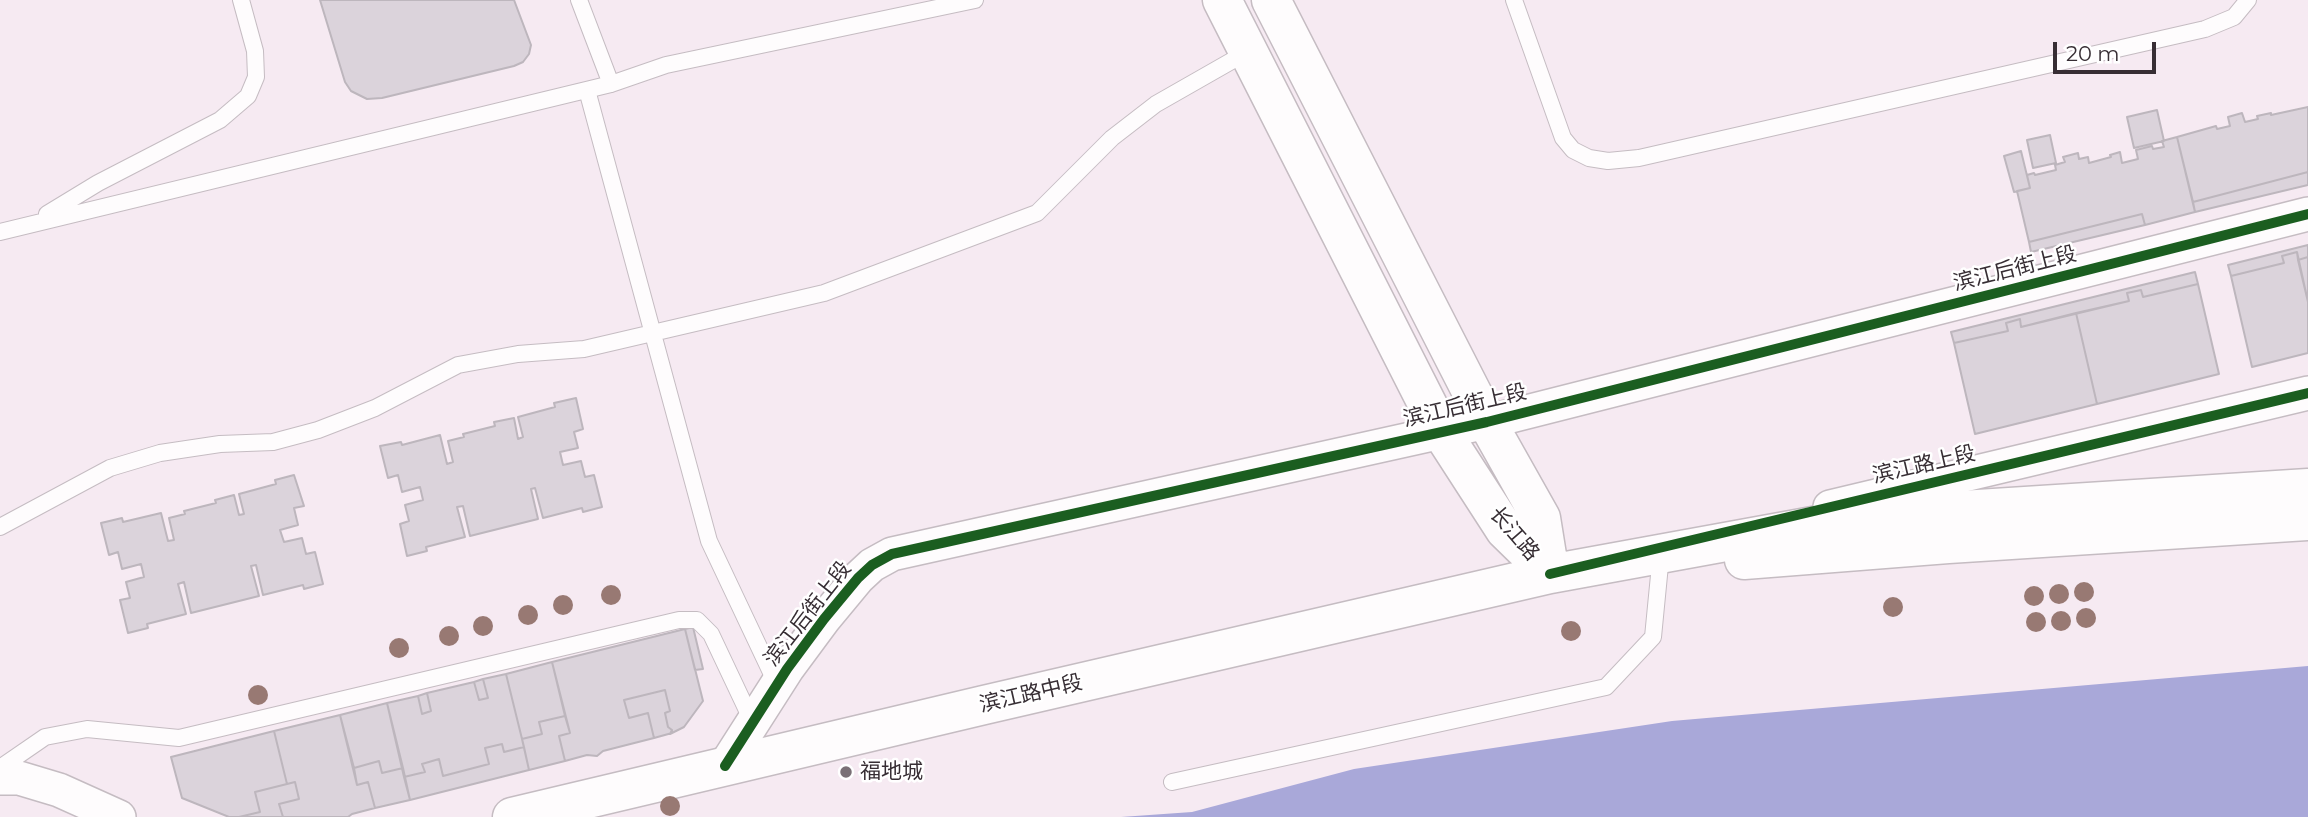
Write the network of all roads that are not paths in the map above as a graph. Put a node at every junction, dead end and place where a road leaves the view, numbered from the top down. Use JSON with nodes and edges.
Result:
{"nodes":[{"id":1,"x":241,"y":0,"type":"edge"},
{"id":2,"x":579,"y":0,"type":"edge"},
{"id":3,"x":975,"y":0,"type":"edge"},
{"id":4,"x":1514,"y":0,"type":"edge"},
{"id":5,"x":2248,"y":0,"type":"edge"},
{"id":6,"x":1255,"y":14,"type":"edge"},
{"id":7,"x":611,"y":84,"type":"junction"},
{"id":8,"x":587,"y":90,"type":"junction"},
{"id":9,"x":2308,"y":214,"type":"edge"},
{"id":10,"x":32,"y":224,"type":"junction"},
{"id":11,"x":0,"y":232,"type":"edge"},
{"id":12,"x":653,"y":333,"type":"junction"},
{"id":13,"x":2308,"y":393,"type":"edge"},
{"id":14,"x":1487,"y":422,"type":"junction"},
{"id":15,"x":1441,"y":431,"type":"junction"},
{"id":16,"x":2308,"y":488,"type":"edge"},
{"id":17,"x":2308,"y":522,"type":"edge"},
{"id":18,"x":0,"y":527,"type":"edge"},
{"id":19,"x":1660,"y":565,"type":"junction"},
{"id":20,"x":1550,"y":574,"type":"junction"},
{"id":21,"x":776,"y":685,"type":"junction"},
{"id":22,"x":753,"y":723,"type":"junction"},
{"id":23,"x":725,"y":766,"type":"junction"},
{"id":24,"x":0,"y":768,"type":"edge"},
{"id":25,"x":0,"y":778,"type":"edge"},
{"id":26,"x":1172,"y":782,"type":"dead end"},
{"id":27,"x":119,"y":817,"type":"edge"},
{"id":28,"x":512,"y":817,"type":"edge"}],
"edges":[{"from":1,"to":10,"type":"lane"},
{"from":2,"to":7,"type":"lane"},
{"from":3,"to":7,"type":"lane"},
{"from":4,"to":5,"type":"lane"},
{"from":6,"to":12,"type":"lane"},
{"from":6,"to":14,"type":"main road","name":"长江路"},
{"from":6,"to":15,"type":"main road","name":"长江路"},
{"from":7,"to":8,"type":"lane"},
{"from":8,"to":10,"type":"lane"},
{"from":8,"to":12,"type":"lane"},
{"from":9,"to":14,"type":"street","name":"滨江后街上段"},
{"from":10,"to":11,"type":"lane"},
{"from":12,"to":18,"type":"lane"},
{"from":12,"to":21,"type":"lane"},
{"from":13,"to":20,"type":"street","name":"滨江路上段"},
{"from":14,"to":15,"type":"street","name":"滨江后街上段"},
{"from":14,"to":20,"type":"main road","name":"长江路"},
{"from":15,"to":20,"type":"main road","name":"长江路"},
{"from":15,"to":21,"type":"street","name":"滨江后街上段"},
{"from":16,"to":20,"type":"main road","name":"滨江路上段"},
{"from":17,"to":19,"type":"main road"},
{"from":19,"to":20,"type":"main road"},
{"from":19,"to":26,"type":"lane"},
{"from":20,"to":23,"type":"main road","name":"滨江路中段"},
{"from":21,"to":22,"type":"street","name":"滨江后街上段"},
{"from":22,"to":23,"type":"street","name":"滨江后街上段"},
{"from":22,"to":24,"type":"lane"},
{"from":23,"to":28,"type":"main road","name":"滨江路中段"},
{"from":25,"to":27,"type":"street"}]}
